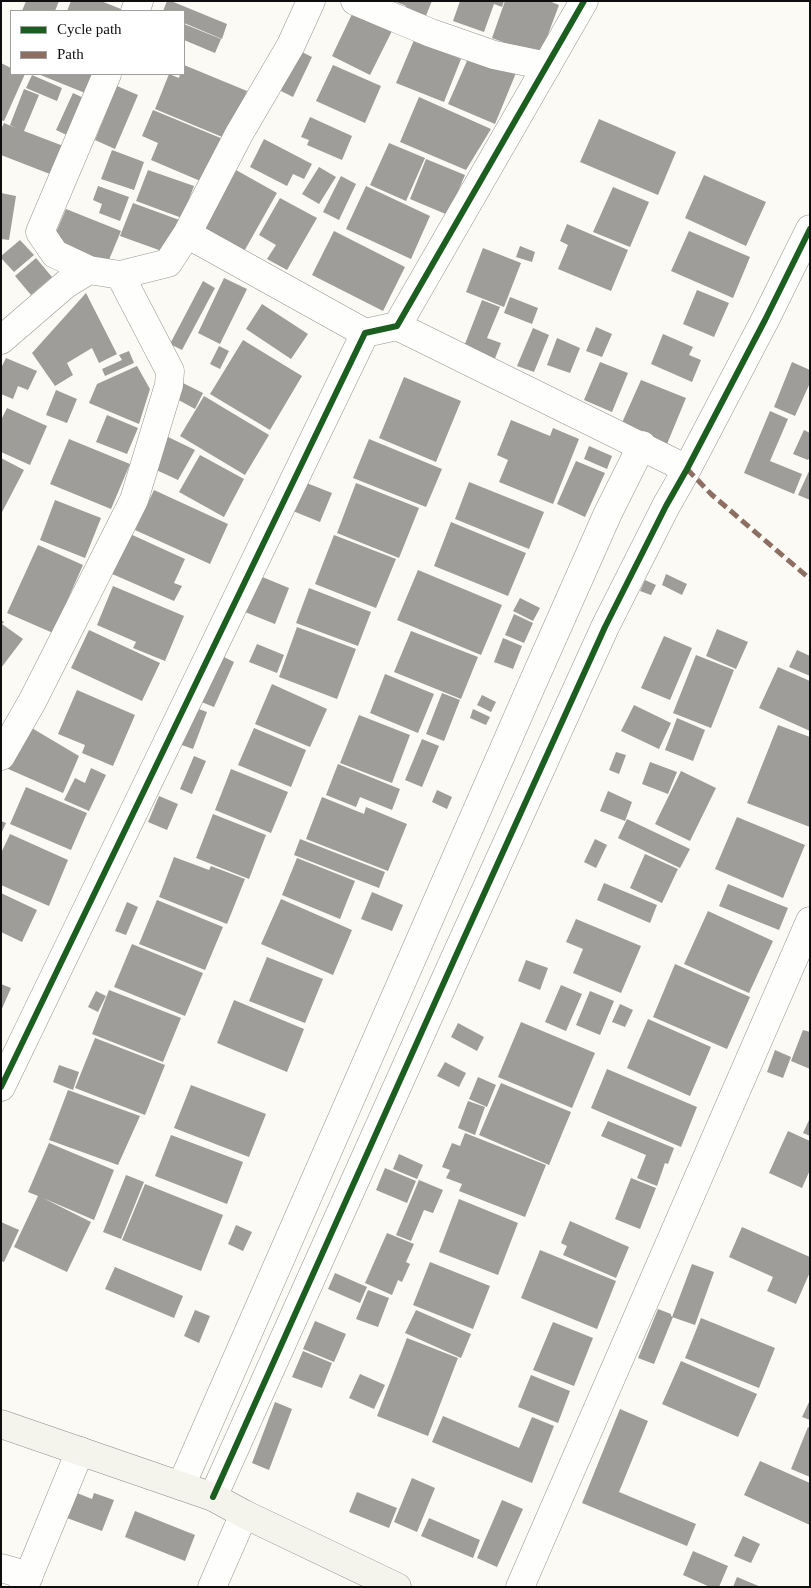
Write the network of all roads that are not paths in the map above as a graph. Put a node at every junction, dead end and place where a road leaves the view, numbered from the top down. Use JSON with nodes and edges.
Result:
{"nodes":[{"id":1,"x":311,"y":1,"type":"edge"},
{"id":2,"x":355,"y":1,"type":"edge"},
{"id":3,"x":584,"y":1,"type":"edge"},
{"id":4,"x":547,"y":66,"type":"junction"},
{"id":5,"x":108,"y":75,"type":"edge"},
{"id":6,"x":810,"y":229,"type":"edge"},
{"id":7,"x":187,"y":234,"type":"junction"},
{"id":8,"x":89,"y":270,"type":"junction"},
{"id":9,"x":120,"y":275,"type":"junction"},
{"id":10,"x":396,"y":326,"type":"junction"},
{"id":11,"x":364,"y":333,"type":"junction"},
{"id":12,"x":1,"y":340,"type":"edge"},
{"id":13,"x":642,"y":445,"type":"junction"},
{"id":14,"x":687,"y":468,"type":"junction"},
{"id":15,"x":1,"y":756,"type":"edge"},
{"id":16,"x":810,"y":921,"type":"edge"},
{"id":17,"x":418,"y":944,"type":"junction"},
{"id":18,"x":454,"y":960,"type":"junction"},
{"id":19,"x":1,"y":1087,"type":"edge"},
{"id":20,"x":1,"y":1424,"type":"edge"},
{"id":21,"x":80,"y":1451,"type":"junction"},
{"id":22,"x":181,"y":1486,"type":"junction"},
{"id":23,"x":213,"y":1497,"type":"junction"},
{"id":24,"x":244,"y":1514,"type":"junction"},
{"id":25,"x":1,"y":1568,"type":"edge"},
{"id":26,"x":27,"y":1582,"type":"edge"},
{"id":27,"x":212,"y":1587,"type":"edge"},
{"id":28,"x":397,"y":1587,"type":"edge"},
{"id":29,"x":520,"y":1587,"type":"edge"}],
"edges":[{"from":1,"to":7,"type":"street"},
{"from":2,"to":4,"type":"street"},
{"from":3,"to":4,"type":"street"},
{"from":4,"to":10,"type":"street"},
{"from":5,"to":8,"type":"street"},
{"from":6,"to":14,"type":"street"},
{"from":7,"to":9,"type":"street"},
{"from":7,"to":11,"type":"street"},
{"from":8,"to":9,"type":"street"},
{"from":8,"to":12,"type":"street"},
{"from":9,"to":15,"type":"street"},
{"from":10,"to":11,"type":"street"},
{"from":10,"to":13,"type":"street"},
{"from":11,"to":19,"type":"street"},
{"from":13,"to":14,"type":"street"},
{"from":13,"to":17,"type":"street"},
{"from":14,"to":18,"type":"street"},
{"from":16,"to":29,"type":"street"},
{"from":17,"to":18,"type":"street"},
{"from":17,"to":22,"type":"street"},
{"from":18,"to":23,"type":"street"},
{"from":20,"to":21,"type":"street"},
{"from":21,"to":22,"type":"street"},
{"from":21,"to":26,"type":"street"},
{"from":22,"to":23,"type":"street"},
{"from":23,"to":24,"type":"street"},
{"from":24,"to":27,"type":"street"},
{"from":24,"to":28,"type":"street"},
{"from":25,"to":26,"type":"street"}]}
